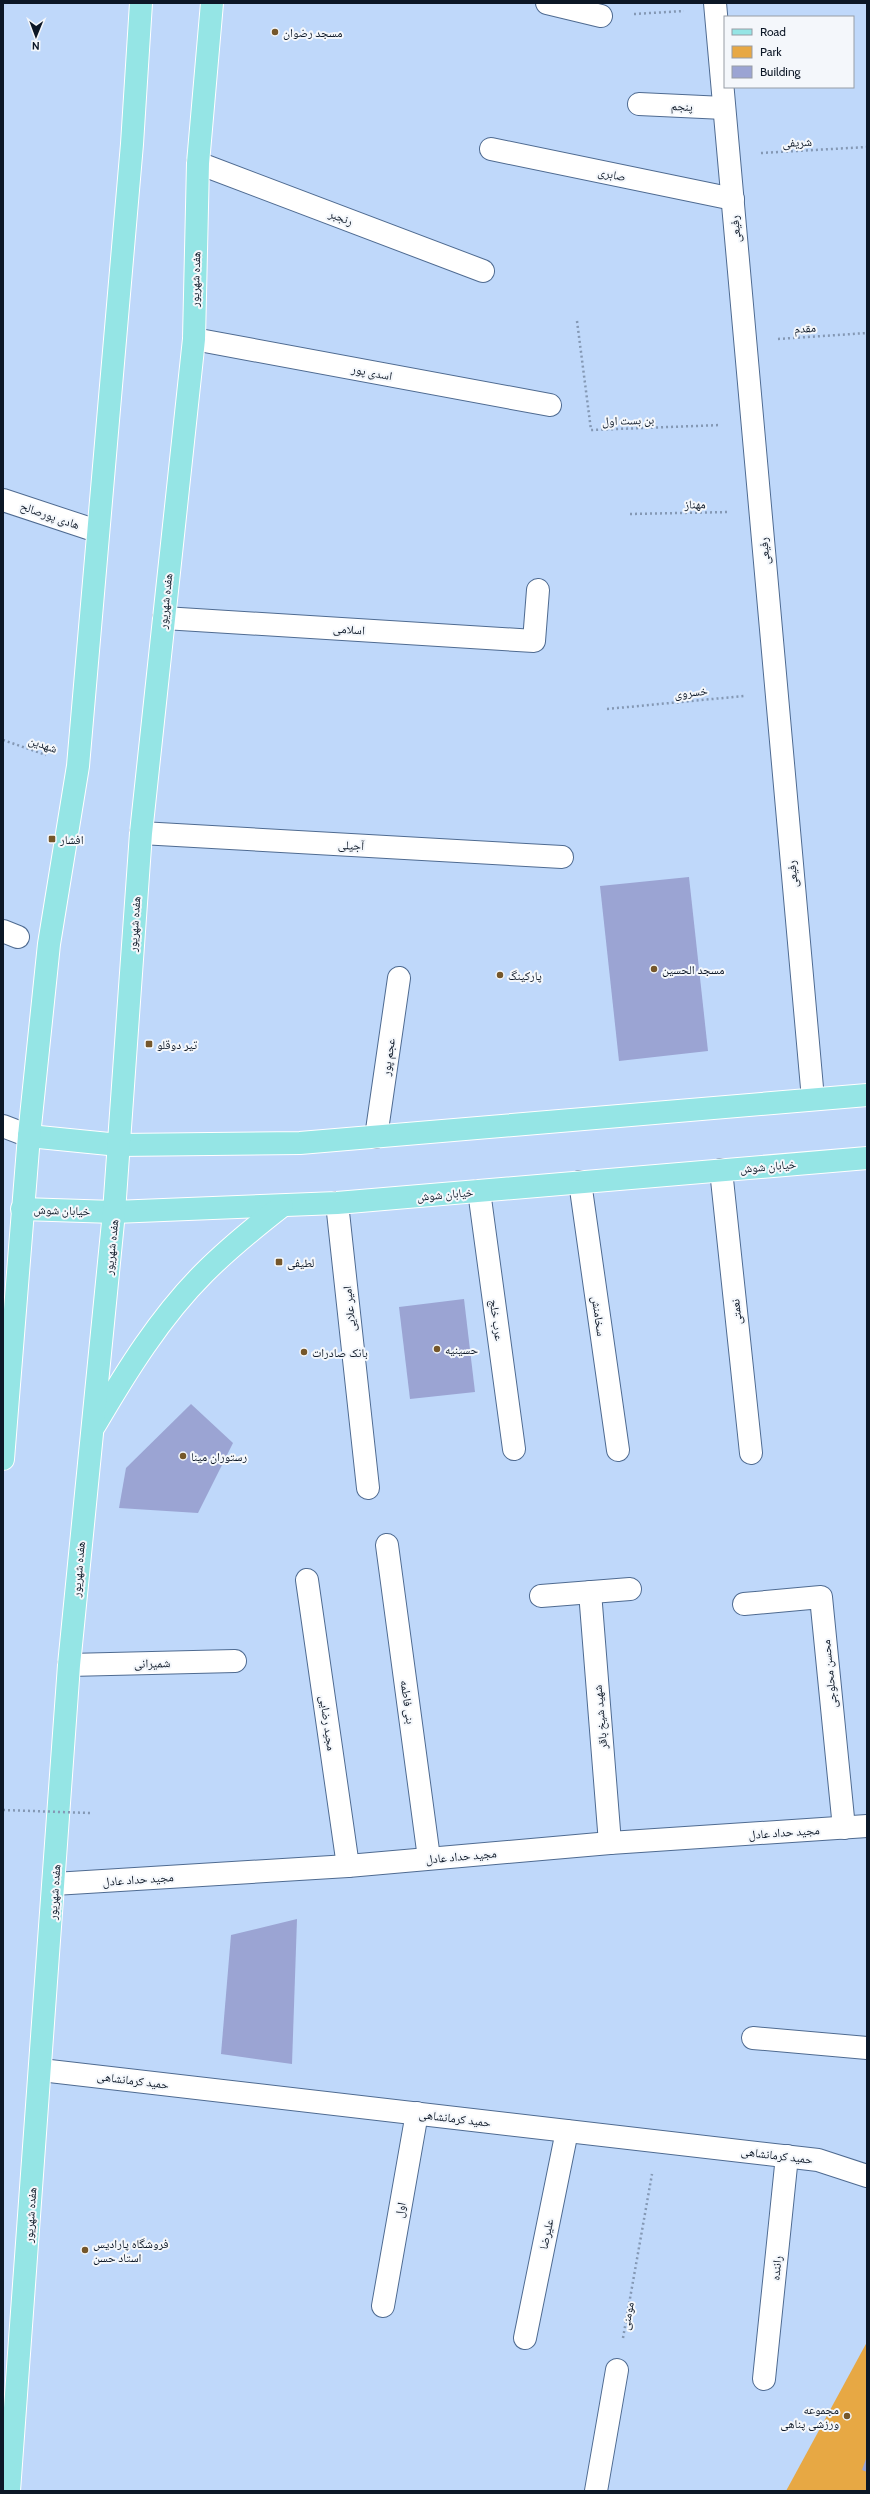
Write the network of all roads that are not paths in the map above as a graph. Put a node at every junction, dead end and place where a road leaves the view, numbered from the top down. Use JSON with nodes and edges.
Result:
{"nodes":[{"id":1,"x":141,"y":3,"type":"edge"},
{"id":2,"x":212,"y":3,"type":"edge"},
{"id":3,"x":547,"y":3,"type":"edge"},
{"id":4,"x":715,"y":6,"type":"edge"},
{"id":5,"x":601,"y":16,"type":"road end"},
{"id":6,"x":640,"y":104,"type":"dead end"},
{"id":7,"x":724,"y":108,"type":"junction"},
{"id":8,"x":491,"y":149,"type":"dead end"},
{"id":9,"x":198,"y":163,"type":"junction"},
{"id":10,"x":733,"y":199,"type":"junction"},
{"id":11,"x":483,"y":271,"type":"dead end"},
{"id":12,"x":194,"y":339,"type":"junction"},
{"id":13,"x":550,"y":405,"type":"dead end"},
{"id":14,"x":3,"y":500,"type":"edge"},
{"id":15,"x":97,"y":531,"type":"junction"},
{"id":16,"x":538,"y":590,"type":"dead end"},
{"id":17,"x":164,"y":618,"type":"junction"},
{"id":18,"x":141,"y":833,"type":"junction"},
{"id":19,"x":562,"y":857,"type":"dead end"},
{"id":20,"x":399,"y":978,"type":"dead end"},
{"id":21,"x":867,"y":1095,"type":"edge"},
{"id":22,"x":813,"y":1100,"type":"junction"},
{"id":23,"x":3,"y":1126,"type":"edge"},
{"id":24,"x":28,"y":1136,"type":"junction"},
{"id":25,"x":376,"y":1137,"type":"junction"},
{"id":26,"x":119,"y":1145,"type":"junction"},
{"id":27,"x":867,"y":1158,"type":"edge"},
{"id":28,"x":721,"y":1170,"type":"junction"},
{"id":29,"x":580,"y":1182,"type":"junction"},
{"id":30,"x":480,"y":1191,"type":"junction"},
{"id":31,"x":337,"y":1203,"type":"junction"},
{"id":32,"x":282,"y":1206,"type":"junction"},
{"id":33,"x":22,"y":1209,"type":"junction"},
{"id":34,"x":114,"y":1212,"type":"junction"},
{"id":35,"x":91,"y":1431,"type":"junction"},
{"id":36,"x":514,"y":1449,"type":"dead end"},
{"id":37,"x":618,"y":1450,"type":"dead end"},
{"id":38,"x":751,"y":1453,"type":"dead end"},
{"id":39,"x":3,"y":1459,"type":"edge"},
{"id":40,"x":368,"y":1488,"type":"dead end"},
{"id":41,"x":387,"y":1545,"type":"dead end"},
{"id":42,"x":307,"y":1580,"type":"dead end"},
{"id":43,"x":630,"y":1589,"type":"dead end"},
{"id":44,"x":590,"y":1592,"type":"junction"},
{"id":45,"x":541,"y":1596,"type":"dead end"},
{"id":46,"x":744,"y":1604,"type":"dead end"},
{"id":47,"x":235,"y":1661,"type":"dead end"},
{"id":48,"x":69,"y":1665,"type":"junction"},
{"id":49,"x":867,"y":1826,"type":"edge"},
{"id":50,"x":844,"y":1828,"type":"junction"},
{"id":51,"x":610,"y":1843,"type":"junction"},
{"id":52,"x":429,"y":1858,"type":"junction"},
{"id":53,"x":348,"y":1866,"type":"junction"},
{"id":54,"x":54,"y":1884,"type":"junction"},
{"id":55,"x":753,"y":2038,"type":"dead end"},
{"id":56,"x":867,"y":2048,"type":"edge"},
{"id":57,"x":41,"y":2070,"type":"junction"},
{"id":58,"x":416,"y":2113,"type":"junction"},
{"id":59,"x":567,"y":2131,"type":"junction"},
{"id":60,"x":787,"y":2156,"type":"junction"},
{"id":61,"x":867,"y":2176,"type":"edge"},
{"id":62,"x":383,"y":2306,"type":"dead end"},
{"id":63,"x":525,"y":2338,"type":"dead end"},
{"id":64,"x":618,"y":2370,"type":"road end"},
{"id":65,"x":764,"y":2379,"type":"dead end"},
{"id":66,"x":9,"y":2491,"type":"edge"},
{"id":67,"x":596,"y":2491,"type":"edge"}],
"edges":[{"from":1,"to":15,"type":"main road"},
{"from":2,"to":9,"type":"main road","name":"هفده شهریور"},
{"from":3,"to":5,"type":"street"},
{"from":4,"to":7,"type":"street","name":"رفیعی"},
{"from":6,"to":7,"type":"street","name":"پنجم"},
{"from":7,"to":10,"type":"street","name":"رفیعی"},
{"from":8,"to":10,"type":"street","name":"صابری"},
{"from":9,"to":11,"type":"street","name":"رنجبر"},
{"from":9,"to":12,"type":"main road","name":"هفده شهریور"},
{"from":10,"to":22,"type":"street","name":"رفیعی"},
{"from":12,"to":13,"type":"street","name":"اسدی پور"},
{"from":12,"to":17,"type":"main road","name":"هفده شهریور"},
{"from":14,"to":15,"type":"street","name":"هادی پورصالح"},
{"from":15,"to":24,"type":"main road"},
{"from":16,"to":17,"type":"street","name":"اسلامی"},
{"from":17,"to":18,"type":"main road","name":"هفده شهریور"},
{"from":18,"to":19,"type":"street","name":"آجیلی"},
{"from":18,"to":26,"type":"main road","name":"هفده شهریور"},
{"from":20,"to":25,"type":"street","name":"عجم پور"},
{"from":21,"to":22,"type":"main road"},
{"from":22,"to":25,"type":"main road"},
{"from":23,"to":24,"type":"street"},
{"from":24,"to":26,"type":"main road"},
{"from":24,"to":33,"type":"main road"},
{"from":25,"to":26,"type":"main road"},
{"from":26,"to":34,"type":"main road","name":"هفده شهریور"},
{"from":27,"to":28,"type":"main road","name":"خیابان شوش"},
{"from":28,"to":29,"type":"main road","name":"خیابان شوش"},
{"from":28,"to":38,"type":"street","name":"نعمتی"},
{"from":29,"to":30,"type":"main road","name":"خیابان شوش"},
{"from":29,"to":37,"type":"street","name":"سخامنش"},
{"from":30,"to":31,"type":"main road","name":"خیابان شوش"},
{"from":30,"to":36,"type":"street","name":"عرب خلج"},
{"from":31,"to":32,"type":"main road","name":"خیابان شوش"},
{"from":31,"to":40,"type":"street","name":"امیر علایی"},
{"from":32,"to":34,"type":"main road","name":"خیابان شوش"},
{"from":32,"to":35,"type":"main road"},
{"from":33,"to":34,"type":"main road","name":"خیابان شوش"},
{"from":33,"to":39,"type":"main road"},
{"from":34,"to":35,"type":"main road","name":"هفده شهریور"},
{"from":35,"to":48,"type":"main road","name":"هفده شهریور"},
{"from":41,"to":52,"type":"street","name":"بنی فاطمه"},
{"from":42,"to":53,"type":"street","name":"مجید رضایی"},
{"from":43,"to":44,"type":"street"},
{"from":44,"to":45,"type":"street"},
{"from":44,"to":51,"type":"street","name":"شهید شیخ باقر"},
{"from":46,"to":50,"type":"street","name":"محسن محلوجی"},
{"from":47,"to":48,"type":"street","name":"شمیرانی"},
{"from":48,"to":54,"type":"main road","name":"هفده شهریور"},
{"from":49,"to":50,"type":"street","name":"مجید حداد عادل"},
{"from":50,"to":51,"type":"street","name":"مجید حداد عادل"},
{"from":51,"to":52,"type":"street","name":"مجید حداد عادل"},
{"from":52,"to":53,"type":"street","name":"مجید حداد عادل"},
{"from":53,"to":54,"type":"street","name":"مجید حداد عادل"},
{"from":54,"to":57,"type":"main road","name":"هفده شهریور"},
{"from":55,"to":56,"type":"street"},
{"from":57,"to":58,"type":"street","name":"حمید کرمانشاهی"},
{"from":57,"to":66,"type":"main road","name":"هفده شهریور"},
{"from":58,"to":59,"type":"street","name":"حمید کرمانشاهی"},
{"from":58,"to":62,"type":"street","name":"اول"},
{"from":59,"to":60,"type":"street","name":"حمید کرمانشاهی"},
{"from":59,"to":63,"type":"street","name":"علیرضا"},
{"from":60,"to":61,"type":"street","name":"حمید کرمانشاهی"},
{"from":60,"to":65,"type":"street","name":"راننده"},
{"from":64,"to":67,"type":"street"}]}
